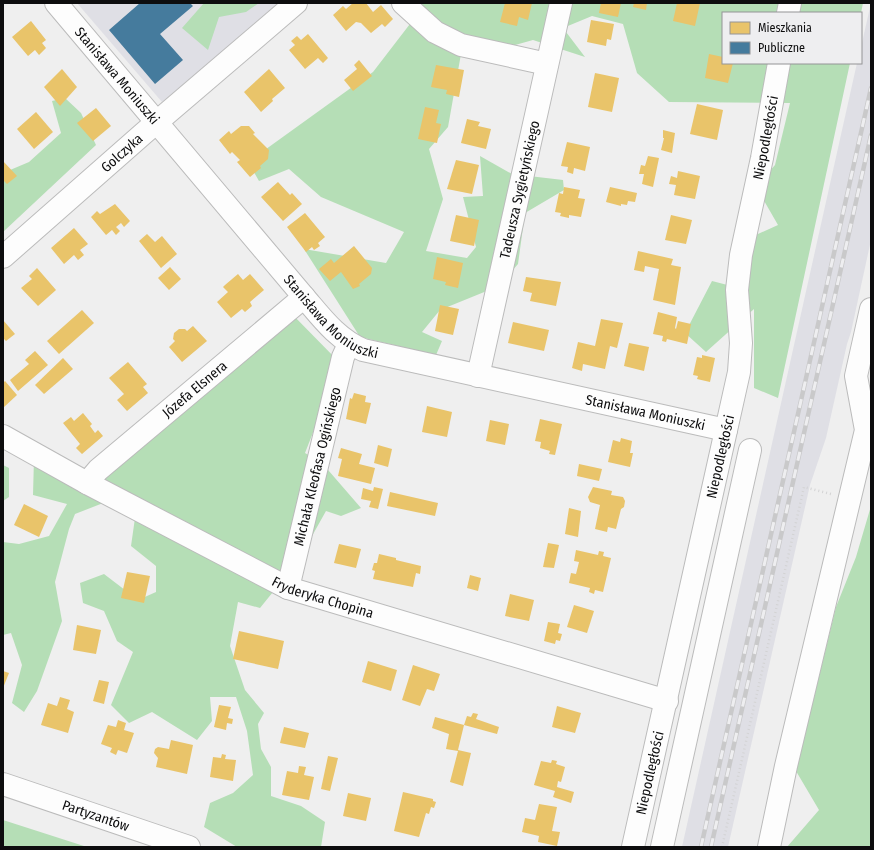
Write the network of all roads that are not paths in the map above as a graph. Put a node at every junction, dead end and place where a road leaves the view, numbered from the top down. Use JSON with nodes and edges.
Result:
{"nodes":[{"id":1,"x":56,"y":3,"type":"edge"},
{"id":2,"x":296,"y":3,"type":"edge"},
{"id":3,"x":403,"y":3,"type":"edge"},
{"id":4,"x":561,"y":3,"type":"edge"},
{"id":5,"x":547,"y":64,"type":"junction"},
{"id":6,"x":779,"y":64,"type":"edge"},
{"id":7,"x":156,"y":122,"type":"junction"},
{"id":8,"x":3,"y":257,"type":"edge"},
{"id":9,"x":304,"y":297,"type":"junction"},
{"id":10,"x":871,"y":309,"type":"edge"},
{"id":11,"x":349,"y":344,"type":"junction"},
{"id":12,"x":478,"y":376,"type":"junction"},
{"id":13,"x":726,"y":430,"type":"junction"},
{"id":14,"x":869,"y":433,"type":"edge"},
{"id":15,"x":3,"y":436,"type":"edge"},
{"id":16,"x":750,"y":450,"type":"dead end"},
{"id":17,"x":87,"y":483,"type":"junction"},
{"id":18,"x":713,"y":491,"type":"junction"},
{"id":19,"x":740,"y":498,"type":"junction"},
{"id":20,"x":288,"y":588,"type":"junction"},
{"id":21,"x":667,"y":701,"type":"junction"},
{"id":22,"x":652,"y":765,"type":"junction"},
{"id":23,"x":679,"y":771,"type":"junction"},
{"id":24,"x":3,"y":784,"type":"edge"},
{"id":25,"x":189,"y":847,"type":"edge"},
{"id":26,"x":633,"y":847,"type":"edge"},
{"id":27,"x":662,"y":847,"type":"edge"},
{"id":28,"x":769,"y":847,"type":"edge"}],
"edges":[{"from":1,"to":7,"type":"street","name":"Stanisława Moniuszki"},
{"from":2,"to":7,"type":"street","name":"Golczyka"},
{"from":3,"to":5,"type":"street"},
{"from":4,"to":5,"type":"street","name":"Tadeusza Sygietyńskiego"},
{"from":5,"to":12,"type":"street","name":"Tadeusza Sygietyńskiego"},
{"from":6,"to":13,"type":"street","name":"Niepodległości"},
{"from":7,"to":8,"type":"street","name":"Golczyka"},
{"from":7,"to":9,"type":"street","name":"Stanisława Moniuszki"},
{"from":9,"to":11,"type":"street","name":"Stanisława Moniuszki"},
{"from":9,"to":17,"type":"street","name":"Józefa Elsnera"},
{"from":10,"to":14,"type":"street"},
{"from":11,"to":12,"type":"street","name":"Stanisława Moniuszki"},
{"from":11,"to":20,"type":"street","name":"Michała Kleofasa Ogińskiego"},
{"from":12,"to":13,"type":"street","name":"Stanisława Moniuszki"},
{"from":13,"to":18,"type":"street","name":"Niepodległości"},
{"from":14,"to":28,"type":"street"},
{"from":15,"to":17,"type":"street","name":"Fryderyka Chopina"},
{"from":16,"to":19,"type":"street"},
{"from":17,"to":20,"type":"street","name":"Fryderyka Chopina"},
{"from":18,"to":19,"type":"street"},
{"from":18,"to":21,"type":"street","name":"Niepodległości"},
{"from":19,"to":23,"type":"street"},
{"from":20,"to":21,"type":"street","name":"Fryderyka Chopina"},
{"from":21,"to":22,"type":"street","name":"Niepodległości"},
{"from":22,"to":23,"type":"street"},
{"from":22,"to":26,"type":"street","name":"Niepodległości"},
{"from":23,"to":27,"type":"street"},
{"from":24,"to":25,"type":"street","name":"Partyzantów"}]}
